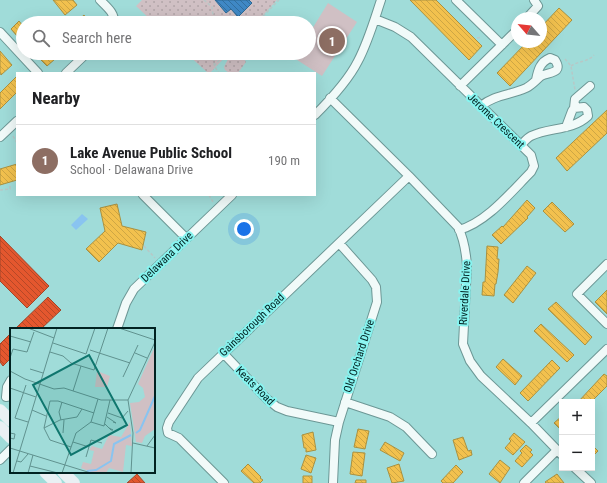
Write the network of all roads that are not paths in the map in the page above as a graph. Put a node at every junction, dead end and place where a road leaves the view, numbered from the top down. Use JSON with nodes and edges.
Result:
{"nodes":[{"id":1,"x":100,"y":0,"type":"edge"},
{"id":2,"x":381,"y":0,"type":"edge"},
{"id":3,"x":456,"y":0,"type":"edge"},
{"id":4,"x":534,"y":0,"type":"edge"},
{"id":5,"x":533,"y":12,"type":"edge"},
{"id":6,"x":114,"y":16,"type":"edge"},
{"id":7,"x":375,"y":19,"type":"junction"},
{"id":8,"x":0,"y":32,"type":"edge"},
{"id":9,"x":511,"y":36,"type":"edge"},
{"id":10,"x":502,"y":45,"type":"junction"},
{"id":11,"x":16,"y":49,"type":"edge"},
{"id":12,"x":26,"y":60,"type":"edge"},
{"id":13,"x":80,"y":60,"type":"edge"},
{"id":14,"x":37,"y":72,"type":"edge"},
{"id":15,"x":67,"y":72,"type":"edge"},
{"id":16,"x":536,"y":80,"type":"dead end"},
{"id":17,"x":460,"y":86,"type":"junction"},
{"id":18,"x":590,"y":86,"type":"dead end"},
{"id":19,"x":330,"y":98,"type":"junction"},
{"id":20,"x":481,"y":106,"type":"junction"},
{"id":21,"x":574,"y":108,"type":"junction"},
{"id":22,"x":316,"y":113,"type":"edge"},
{"id":23,"x":16,"y":122,"type":"edge"},
{"id":24,"x":566,"y":127,"type":"junction"},
{"id":25,"x":0,"y":137,"type":"edge"},
{"id":26,"x":521,"y":145,"type":"junction"},
{"id":27,"x":409,"y":176,"type":"junction"},
{"id":28,"x":144,"y":196,"type":"edge"},
{"id":29,"x":231,"y":196,"type":"edge"},
{"id":30,"x":460,"y":230,"type":"junction"},
{"id":31,"x":186,"y":238,"type":"junction"},
{"id":32,"x":339,"y":243,"type":"junction"},
{"id":33,"x":607,"y":264,"type":"edge"},
{"id":34,"x":607,"y":324,"type":"edge"},
{"id":35,"x":117,"y":328,"type":"edge"},
{"id":36,"x":607,"y":349,"type":"edge"},
{"id":37,"x":223,"y":352,"type":"junction"},
{"id":38,"x":10,"y":382,"type":"edge"},
{"id":39,"x":8,"y":396,"type":"edge"},
{"id":40,"x":345,"y":402,"type":"junction"},
{"id":41,"x":0,"y":410,"type":"edge"},
{"id":42,"x":10,"y":420,"type":"edge"},
{"id":43,"x":339,"y":422,"type":"junction"},
{"id":44,"x":532,"y":423,"type":"junction"},
{"id":45,"x":0,"y":427,"type":"edge"},
{"id":46,"x":10,"y":437,"type":"edge"},
{"id":47,"x":10,"y":450,"type":"edge"},
{"id":48,"x":559,"y":452,"type":"edge"},
{"id":49,"x":432,"y":454,"type":"dead end"},
{"id":50,"x":559,"y":454,"type":"edge"},
{"id":51,"x":0,"y":460,"type":"edge"},
{"id":52,"x":578,"y":471,"type":"edge"},
{"id":53,"x":46,"y":473,"type":"edge"},
{"id":54,"x":64,"y":473,"type":"edge"},
{"id":55,"x":56,"y":483,"type":"edge"},
{"id":56,"x":74,"y":483,"type":"edge"},
{"id":57,"x":224,"y":483,"type":"edge"},
{"id":58,"x":333,"y":483,"type":"edge"},
{"id":59,"x":524,"y":483,"type":"edge"},
{"id":60,"x":590,"y":483,"type":"edge"}],
"edges":[{"from":1,"to":6,"type":"street"},
{"from":2,"to":7,"type":"street"},
{"from":3,"to":10,"type":"street"},
{"from":4,"to":5,"type":"street"},
{"from":7,"to":17,"type":"street","name":"Jerome Crescent"},
{"from":7,"to":19,"type":"street"},
{"from":8,"to":11,"type":"street"},
{"from":9,"to":10,"type":"street"},
{"from":10,"to":17,"type":"street"},
{"from":12,"to":14,"type":"street"},
{"from":13,"to":15,"type":"street"},
{"from":16,"to":20,"type":"street"},
{"from":17,"to":20,"type":"street","name":"Jerome Crescent"},
{"from":18,"to":21,"type":"street"},
{"from":19,"to":22,"type":"street"},
{"from":19,"to":27,"type":"street","name":"Riverdale Drive"},
{"from":20,"to":26,"type":"street","name":"Jerome Crescent"},
{"from":21,"to":24,"type":"street"},
{"from":21,"to":24,"type":"street"},
{"from":23,"to":25,"type":"street"},
{"from":24,"to":26,"type":"street"},
{"from":26,"to":30,"type":"street","name":"Jerome Crescent"},
{"from":27,"to":30,"type":"street","name":"Riverdale Drive"},
{"from":27,"to":32,"type":"street","name":"Gainsborough Road"},
{"from":28,"to":31,"type":"street"},
{"from":29,"to":31,"type":"street","name":"Delawana Drive"},
{"from":30,"to":44,"type":"street","name":"Riverdale Drive"},
{"from":31,"to":35,"type":"street","name":"Delawana Drive"},
{"from":32,"to":37,"type":"street","name":"Gainsborough Road"},
{"from":32,"to":40,"type":"street","name":"Old Orchard Drive"},
{"from":33,"to":34,"type":"street"},
{"from":36,"to":44,"type":"street"},
{"from":37,"to":43,"type":"street","name":"Keats Road"},
{"from":37,"to":57,"type":"street","name":"Gainsborough Road"},
{"from":38,"to":39,"type":"street"},
{"from":40,"to":43,"type":"street","name":"Old Orchard Drive"},
{"from":40,"to":49,"type":"street"},
{"from":41,"to":42,"type":"main road"},
{"from":43,"to":58,"type":"street","name":"Old Orchard Drive"},
{"from":44,"to":48,"type":"street","name":"Riverdale Drive"},
{"from":45,"to":46,"type":"main road"},
{"from":47,"to":51,"type":"street"},
{"from":50,"to":59,"type":"street"},
{"from":52,"to":60,"type":"street"},
{"from":53,"to":55,"type":"main road"},
{"from":54,"to":56,"type":"main road"}]}
